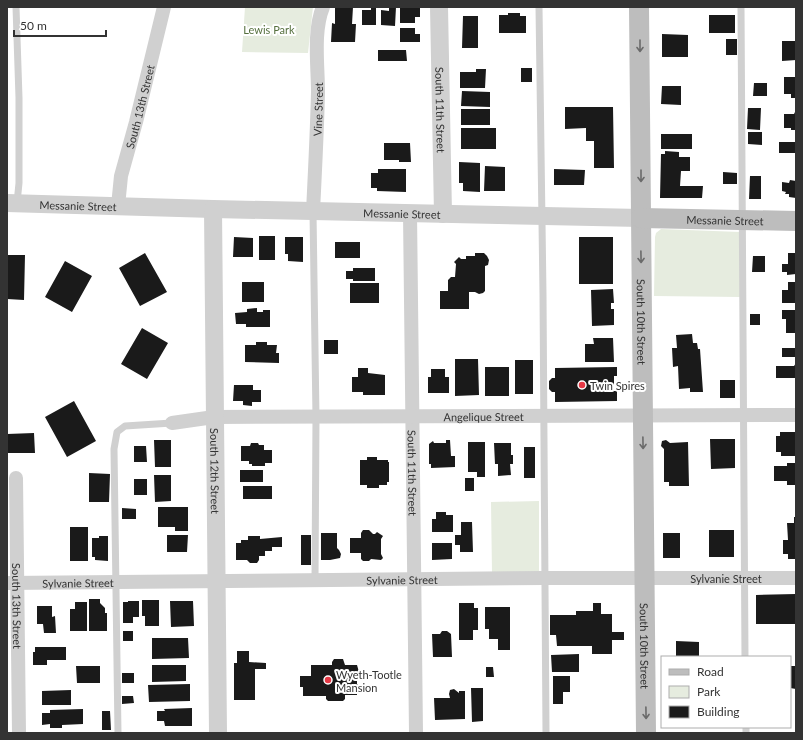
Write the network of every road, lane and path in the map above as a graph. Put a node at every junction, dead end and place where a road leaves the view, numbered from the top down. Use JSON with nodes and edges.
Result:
{"nodes":[{"id":1,"x":16,"y":7,"type":"edge"},
{"id":2,"x":164,"y":7,"type":"edge"},
{"id":3,"x":323,"y":7,"type":"edge"},
{"id":4,"x":440,"y":7,"type":"edge"},
{"id":5,"x":539,"y":7,"type":"edge"},
{"id":6,"x":640,"y":7,"type":"edge"},
{"id":7,"x":741,"y":7,"type":"edge"},
{"id":8,"x":12,"y":203,"type":"edge"},
{"id":9,"x":118,"y":206,"type":"junction"},
{"id":10,"x":213,"y":209,"type":"junction"},
{"id":11,"x":313,"y":211,"type":"junction"},
{"id":12,"x":410,"y":213,"type":"junction"},
{"id":13,"x":443,"y":214,"type":"junction"},
{"id":14,"x":542,"y":216,"type":"junction"},
{"id":15,"x":641,"y":218,"type":"junction"},
{"id":16,"x":743,"y":219,"type":"junction"},
{"id":17,"x":796,"y":221,"type":"edge"},
{"id":18,"x":744,"y":415,"type":"junction"},
{"id":19,"x":796,"y":415,"type":"edge"},
{"id":20,"x":413,"y":416,"type":"junction"},
{"id":21,"x":544,"y":416,"type":"junction"},
{"id":22,"x":643,"y":416,"type":"junction"},
{"id":23,"x":214,"y":417,"type":"junction"},
{"id":24,"x":316,"y":417,"type":"junction"},
{"id":25,"x":172,"y":423,"type":"joint"},
{"id":26,"x":16,"y":478,"type":"dead end"},
{"id":27,"x":12,"y":506,"type":"edge"},
{"id":28,"x":544,"y":578,"type":"junction"},
{"id":29,"x":645,"y":578,"type":"junction"},
{"id":30,"x":744,"y":578,"type":"junction"},
{"id":31,"x":796,"y":578,"type":"edge"},
{"id":32,"x":415,"y":580,"type":"junction"},
{"id":33,"x":315,"y":581,"type":"junction"},
{"id":34,"x":216,"y":582,"type":"junction"},
{"id":35,"x":12,"y":583,"type":"edge"},
{"id":36,"x":115,"y":583,"type":"junction"},
{"id":37,"x":745,"y":656,"type":"edge"},
{"id":38,"x":19,"y":733,"type":"edge"},
{"id":39,"x":118,"y":733,"type":"edge"},
{"id":40,"x":218,"y":733,"type":"edge"},
{"id":41,"x":416,"y":733,"type":"edge"},
{"id":42,"x":546,"y":733,"type":"edge"},
{"id":43,"x":646,"y":733,"type":"edge"}],
"edges":[{"from":1,"to":8,"type":"lane"},
{"from":2,"to":9,"type":"street","name":"South 13th Street"},
{"from":3,"to":11,"type":"street","name":"Vine Street"},
{"from":4,"to":13,"type":"street","name":"South 11th Street"},
{"from":5,"to":14,"type":"lane"},
{"from":6,"to":15,"type":"main road","name":"South 10th Street","one_way":true},
{"from":7,"to":16,"type":"lane"},
{"from":8,"to":9,"type":"street","name":"Messanie Street"},
{"from":9,"to":10,"type":"street","name":"Messanie Street"},
{"from":10,"to":11,"type":"street","name":"Messanie Street"},
{"from":10,"to":23,"type":"street","name":"South 12th Street"},
{"from":11,"to":12,"type":"street","name":"Messanie Street"},
{"from":11,"to":24,"type":"lane"},
{"from":12,"to":13,"type":"street","name":"Messanie Street"},
{"from":12,"to":20,"type":"street","name":"South 11th Street"},
{"from":13,"to":14,"type":"street","name":"Messanie Street"},
{"from":14,"to":15,"type":"street","name":"Messanie Street"},
{"from":14,"to":21,"type":"lane"},
{"from":15,"to":16,"type":"main road","name":"Messanie Street"},
{"from":15,"to":22,"type":"main road","name":"South 10th Street","one_way":true},
{"from":16,"to":17,"type":"main road","name":"Messanie Street"},
{"from":16,"to":18,"type":"lane"},
{"from":18,"to":19,"type":"street","name":"Angelique Street"},
{"from":18,"to":22,"type":"street","name":"Angelique Street"},
{"from":18,"to":30,"type":"lane"},
{"from":20,"to":21,"type":"street","name":"Angelique Street"},
{"from":20,"to":24,"type":"street","name":"Angelique Street"},
{"from":20,"to":32,"type":"street","name":"South 11th Street"},
{"from":21,"to":22,"type":"street","name":"Angelique Street"},
{"from":21,"to":28,"type":"lane"},
{"from":22,"to":29,"type":"main road","name":"South 10th Street","one_way":true},
{"from":23,"to":24,"type":"street","name":"Angelique Street"},
{"from":23,"to":25,"type":"street","name":"Angelique Street"},
{"from":23,"to":34,"type":"street","name":"South 12th Street"},
{"from":24,"to":33,"type":"lane"},
{"from":25,"to":36,"type":"lane"},
{"from":26,"to":27,"type":"street","name":"South 13th Street"},
{"from":27,"to":35,"type":"street","name":"South 13th Street"},
{"from":28,"to":29,"type":"street","name":"Sylvanie Street"},
{"from":28,"to":32,"type":"street","name":"Sylvanie Street"},
{"from":28,"to":42,"type":"lane"},
{"from":29,"to":30,"type":"street","name":"Sylvanie Street"},
{"from":29,"to":43,"type":"main road","name":"South 10th Street","one_way":true},
{"from":30,"to":31,"type":"street","name":"Sylvanie Street"},
{"from":30,"to":37,"type":"lane"},
{"from":32,"to":33,"type":"street","name":"Sylvanie Street"},
{"from":32,"to":41,"type":"street","name":"South 11th Street"},
{"from":33,"to":34,"type":"street","name":"Sylvanie Street"},
{"from":34,"to":36,"type":"street","name":"Sylvanie Street"},
{"from":34,"to":40,"type":"street","name":"South 12th Street"},
{"from":35,"to":36,"type":"street","name":"Sylvanie Street"},
{"from":35,"to":38,"type":"street","name":"South 13th Street"},
{"from":36,"to":39,"type":"lane"}]}
